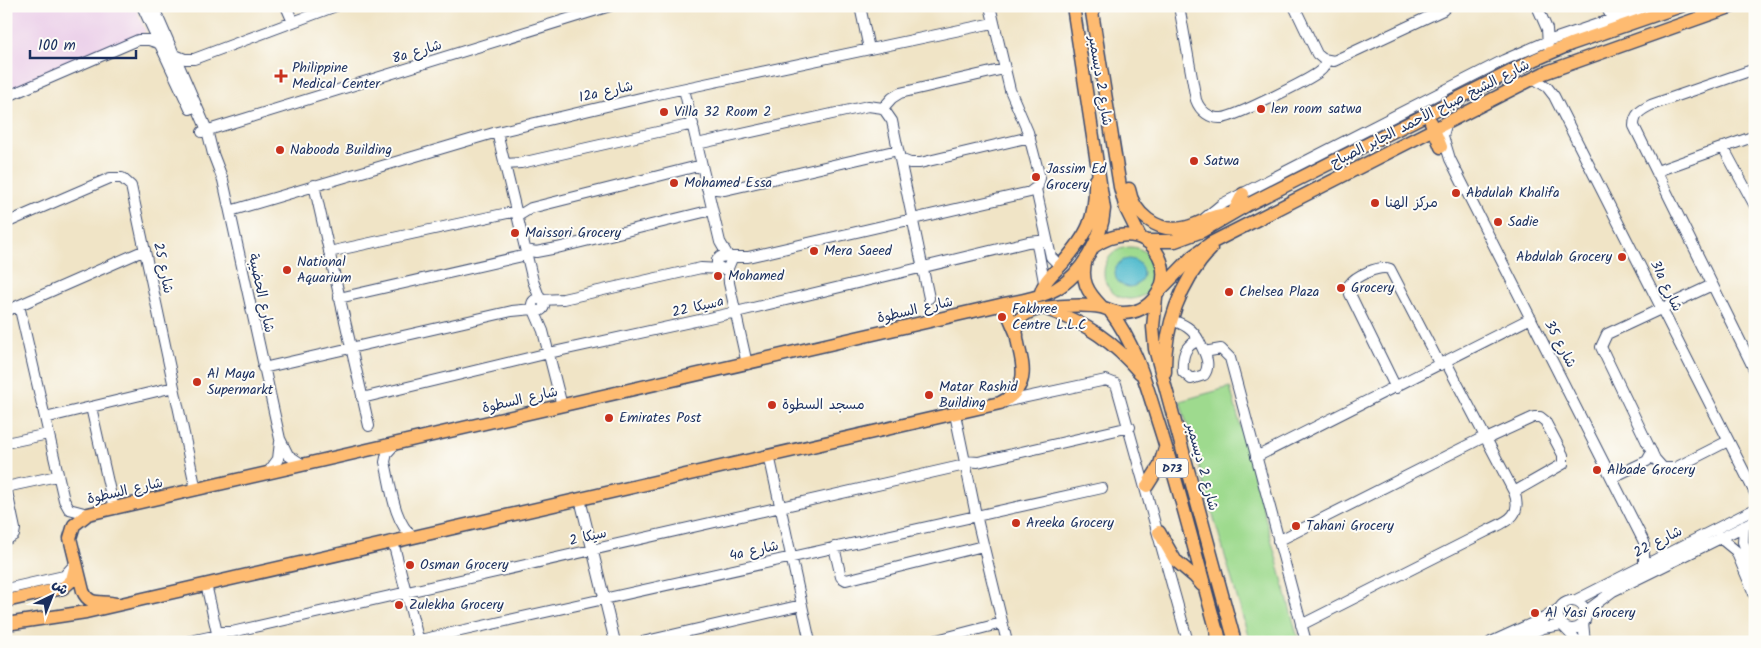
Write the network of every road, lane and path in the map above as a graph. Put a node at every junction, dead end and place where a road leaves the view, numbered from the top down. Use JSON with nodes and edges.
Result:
{"nodes":[{"id":1,"x":142,"y":6,"type":"edge"},
{"id":2,"x":153,"y":6,"type":"edge"},
{"id":3,"x":286,"y":6,"type":"edge"},
{"id":4,"x":336,"y":6,"type":"edge"},
{"id":5,"x":610,"y":6,"type":"edge"},
{"id":6,"x":860,"y":6,"type":"edge"},
{"id":7,"x":990,"y":6,"type":"edge"},
{"id":8,"x":1073,"y":6,"type":"edge"},
{"id":9,"x":1091,"y":6,"type":"edge"},
{"id":10,"x":1179,"y":6,"type":"edge"},
{"id":11,"x":1294,"y":6,"type":"edge"},
{"id":12,"x":1447,"y":6,"type":"edge"},
{"id":13,"x":1537,"y":6,"type":"edge"},
{"id":14,"x":1606,"y":6,"type":"edge"},
{"id":15,"x":1651,"y":6,"type":"edge"},
{"id":16,"x":1681,"y":6,"type":"edge"},
{"id":17,"x":1733,"y":6,"type":"edge"},
{"id":18,"x":1437,"y":10,"type":"edge"},
{"id":19,"x":1612,"y":19,"type":"junction"},
{"id":20,"x":148,"y":20,"type":"junction"},
{"id":21,"x":293,"y":22,"type":"junction"},
{"id":22,"x":993,"y":23,"type":"junction"},
{"id":23,"x":1553,"y":39,"type":"junction"},
{"id":24,"x":138,"y":40,"type":"junction"},
{"id":25,"x":158,"y":43,"type":"junction"},
{"id":26,"x":1571,"y":44,"type":"junction"},
{"id":27,"x":869,"y":50,"type":"junction"},
{"id":28,"x":173,"y":54,"type":"junction"},
{"id":29,"x":1545,"y":55,"type":"junction"},
{"id":30,"x":194,"y":60,"type":"junction"},
{"id":31,"x":1326,"y":61,"type":"junction"},
{"id":32,"x":1555,"y":68,"type":"junction"},
{"id":33,"x":1004,"y":69,"type":"junction"},
{"id":34,"x":1755,"y":69,"type":"edge"},
{"id":35,"x":183,"y":75,"type":"junction"},
{"id":36,"x":1533,"y":78,"type":"junction"},
{"id":37,"x":1476,"y":88,"type":"junction"},
{"id":38,"x":684,"y":89,"type":"junction"},
{"id":39,"x":1554,"y":96,"type":"junction"},
{"id":40,"x":6,"y":97,"type":"edge"},
{"id":41,"x":883,"y":108,"type":"junction"},
{"id":42,"x":1395,"y":117,"type":"junction"},
{"id":43,"x":1447,"y":121,"type":"junction"},
{"id":44,"x":1406,"y":123,"type":"junction"},
{"id":45,"x":693,"y":124,"type":"junction"},
{"id":46,"x":204,"y":131,"type":"junction"},
{"id":47,"x":1427,"y":131,"type":"junction"},
{"id":48,"x":498,"y":132,"type":"junction"},
{"id":49,"x":1755,"y":136,"type":"edge"},
{"id":50,"x":1030,"y":137,"type":"junction"},
{"id":51,"x":697,"y":144,"type":"junction"},
{"id":52,"x":1441,"y":147,"type":"joint"},
{"id":53,"x":1723,"y":147,"type":"junction"},
{"id":54,"x":1095,"y":152,"type":"junction"},
{"id":55,"x":899,"y":154,"type":"junction"},
{"id":56,"x":1450,"y":159,"type":"junction"},
{"id":57,"x":1116,"y":160,"type":"junction"},
{"id":58,"x":505,"y":164,"type":"junction"},
{"id":59,"x":702,"y":165,"type":"junction"},
{"id":60,"x":1656,"y":172,"type":"junction"},
{"id":61,"x":314,"y":185,"type":"junction"},
{"id":62,"x":707,"y":188,"type":"junction"},
{"id":63,"x":1036,"y":189,"type":"junction"},
{"id":64,"x":1243,"y":194,"type":"junction"},
{"id":65,"x":1755,"y":206,"type":"edge"},
{"id":66,"x":712,"y":210,"type":"junction"},
{"id":67,"x":230,"y":211,"type":"junction"},
{"id":68,"x":517,"y":213,"type":"junction"},
{"id":69,"x":1233,"y":213,"type":"junction"},
{"id":70,"x":1269,"y":213,"type":"junction"},
{"id":71,"x":1289,"y":216,"type":"dead end"},
{"id":72,"x":1205,"y":218,"type":"junction"},
{"id":73,"x":912,"y":220,"type":"junction"},
{"id":74,"x":6,"y":223,"type":"edge"},
{"id":75,"x":1221,"y":238,"type":"junction"},
{"id":76,"x":1144,"y":239,"type":"junction"},
{"id":77,"x":1043,"y":240,"type":"junction"},
{"id":78,"x":146,"y":250,"type":"junction"},
{"id":79,"x":329,"y":252,"type":"junction"},
{"id":80,"x":1090,"y":252,"type":"junction"},
{"id":81,"x":526,"y":253,"type":"junction"},
{"id":82,"x":724,"y":263,"type":"junction"},
{"id":83,"x":1060,"y":266,"type":"junction"},
{"id":84,"x":923,"y":268,"type":"junction"},
{"id":85,"x":1044,"y":282,"type":"junction"},
{"id":86,"x":1712,"y":285,"type":"junction"},
{"id":87,"x":1159,"y":293,"type":"junction"},
{"id":88,"x":1040,"y":295,"type":"junction"},
{"id":89,"x":339,"y":298,"type":"junction"},
{"id":90,"x":929,"y":298,"type":"dead end"},
{"id":91,"x":19,"y":305,"type":"junction"},
{"id":92,"x":537,"y":305,"type":"junction"},
{"id":93,"x":1000,"y":306,"type":"junction"},
{"id":94,"x":1661,"y":308,"type":"junction"},
{"id":95,"x":1046,"y":309,"type":"junction"},
{"id":96,"x":1106,"y":309,"type":"junction"},
{"id":97,"x":6,"y":311,"type":"edge"},
{"id":98,"x":736,"y":312,"type":"junction"},
{"id":99,"x":1531,"y":318,"type":"junction"},
{"id":100,"x":1170,"y":326,"type":"junction"},
{"id":101,"x":1017,"y":334,"type":"junction"},
{"id":102,"x":1199,"y":341,"type":"junction"},
{"id":103,"x":351,"y":348,"type":"junction"},
{"id":104,"x":549,"y":353,"type":"junction"},
{"id":105,"x":1204,"y":354,"type":"junction"},
{"id":106,"x":1752,"y":358,"type":"edge"},
{"id":107,"x":1443,"y":363,"type":"junction"},
{"id":108,"x":747,"y":364,"type":"junction"},
{"id":109,"x":262,"y":368,"type":"junction"},
{"id":110,"x":1755,"y":371,"type":"edge"},
{"id":111,"x":1144,"y":378,"type":"junction"},
{"id":112,"x":174,"y":387,"type":"junction"},
{"id":113,"x":1165,"y":387,"type":"junction"},
{"id":114,"x":1396,"y":388,"type":"junction"},
{"id":115,"x":362,"y":398,"type":"junction"},
{"id":116,"x":1000,"y":403,"type":"junction"},
{"id":117,"x":562,"y":406,"type":"junction"},
{"id":118,"x":91,"y":407,"type":"junction"},
{"id":119,"x":955,"y":414,"type":"junction"},
{"id":120,"x":44,"y":418,"type":"junction"},
{"id":121,"x":369,"y":426,"type":"dead end"},
{"id":122,"x":1130,"y":427,"type":"junction"},
{"id":123,"x":48,"y":434,"type":"junction"},
{"id":124,"x":1485,"y":438,"type":"junction"},
{"id":125,"x":280,"y":439,"type":"junction"},
{"id":126,"x":1728,"y":441,"type":"junction"},
{"id":127,"x":6,"y":444,"type":"edge"},
{"id":128,"x":395,"y":444,"type":"junction"},
{"id":129,"x":1166,"y":446,"type":"junction"},
{"id":130,"x":1652,"y":452,"type":"junction"},
{"id":131,"x":768,"y":455,"type":"junction"},
{"id":132,"x":1256,"y":457,"type":"junction"},
{"id":133,"x":965,"y":463,"type":"junction"},
{"id":134,"x":303,"y":466,"type":"junction"},
{"id":135,"x":268,"y":474,"type":"junction"},
{"id":136,"x":57,"y":476,"type":"junction"},
{"id":137,"x":1613,"y":477,"type":"junction"},
{"id":138,"x":1146,"y":486,"type":"junction"},
{"id":139,"x":6,"y":487,"type":"edge"},
{"id":140,"x":1102,"y":488,"type":"dead end"},
{"id":141,"x":196,"y":490,"type":"junction"},
{"id":142,"x":1514,"y":492,"type":"junction"},
{"id":143,"x":1753,"y":492,"type":"edge"},
{"id":144,"x":580,"y":499,"type":"junction"},
{"id":145,"x":780,"y":506,"type":"junction"},
{"id":146,"x":114,"y":509,"type":"junction"},
{"id":147,"x":1754,"y":509,"type":"edge"},
{"id":148,"x":88,"y":514,"type":"junction"},
{"id":149,"x":976,"y":515,"type":"junction"},
{"id":150,"x":1755,"y":521,"type":"edge"},
{"id":151,"x":1744,"y":526,"type":"junction"},
{"id":152,"x":1160,"y":532,"type":"junction"},
{"id":153,"x":413,"y":537,"type":"junction"},
{"id":154,"x":1719,"y":537,"type":"junction"},
{"id":155,"x":6,"y":540,"type":"edge"},
{"id":156,"x":1278,"y":541,"type":"junction"},
{"id":157,"x":393,"y":542,"type":"junction"},
{"id":158,"x":1644,"y":542,"type":"junction"},
{"id":159,"x":983,"y":546,"type":"junction"},
{"id":160,"x":834,"y":547,"type":"junction"},
{"id":161,"x":592,"y":550,"type":"junction"},
{"id":162,"x":1663,"y":555,"type":"junction"},
{"id":163,"x":791,"y":557,"type":"junction"},
{"id":164,"x":76,"y":562,"type":"junction"},
{"id":165,"x":1644,"y":565,"type":"junction"},
{"id":166,"x":1755,"y":573,"type":"edge"},
{"id":167,"x":206,"y":584,"type":"junction"},
{"id":168,"x":6,"y":589,"type":"edge"},
{"id":169,"x":1205,"y":590,"type":"junction"},
{"id":170,"x":407,"y":592,"type":"junction"},
{"id":171,"x":1755,"y":596,"type":"edge"},
{"id":172,"x":604,"y":598,"type":"junction"},
{"id":173,"x":6,"y":601,"type":"edge"},
{"id":174,"x":1574,"y":601,"type":"junction"},
{"id":175,"x":116,"y":604,"type":"junction"},
{"id":176,"x":802,"y":605,"type":"junction"},
{"id":177,"x":1560,"y":608,"type":"junction"},
{"id":178,"x":1584,"y":617,"type":"junction"},
{"id":179,"x":1002,"y":623,"type":"junction"},
{"id":180,"x":6,"y":624,"type":"edge"},
{"id":181,"x":1301,"y":624,"type":"junction"},
{"id":182,"x":1563,"y":626,"type":"junction"},
{"id":183,"x":218,"y":636,"type":"edge"},
{"id":184,"x":1217,"y":638,"type":"edge"},
{"id":185,"x":416,"y":641,"type":"edge"},
{"id":186,"x":186,"y":642,"type":"edge"},
{"id":187,"x":615,"y":642,"type":"edge"},
{"id":188,"x":642,"y":642,"type":"edge"},
{"id":189,"x":810,"y":642,"type":"edge"},
{"id":190,"x":929,"y":642,"type":"edge"},
{"id":191,"x":1007,"y":642,"type":"edge"},
{"id":192,"x":1188,"y":642,"type":"edge"},
{"id":193,"x":1235,"y":642,"type":"edge"},
{"id":194,"x":1306,"y":642,"type":"edge"},
{"id":195,"x":1490,"y":642,"type":"edge"},
{"id":196,"x":1512,"y":642,"type":"edge"},
{"id":197,"x":1578,"y":642,"type":"edge"},
{"id":198,"x":1585,"y":642,"type":"edge"}],
"edges":[{"from":1,"to":20,"type":"street","name":"شارع الحضيبة"},
{"from":2,"to":28,"type":"street","name":"شارع الحضيبة"},
{"from":3,"to":21,"type":"street"},
{"from":4,"to":21,"type":"street"},
{"from":5,"to":46,"type":"street","name":"8a شارع"},
{"from":6,"to":27,"type":"street"},
{"from":7,"to":22,"type":"street"},
{"from":8,"to":54,"type":"main road","name":"شارع 2 ديسمبر"},
{"from":9,"to":57,"type":"main road","name":"شارع 2 ديسمبر"},
{"from":10,"to":31,"type":"street"},
{"from":11,"to":31,"type":"street"},
{"from":12,"to":18,"type":"street"},
{"from":13,"to":23,"type":"street"},
{"from":14,"to":19,"type":"street"},
{"from":15,"to":19,"type":"street"},
{"from":16,"to":26,"type":"main road","name":"شارع الشيخ صباح الأحمد الجابر الصباح"},
{"from":17,"to":32,"type":"main road","name":"شارع الشيخ صباح الأحمد الجابر الصباح"},
{"from":18,"to":31,"type":"street"},
{"from":19,"to":23,"type":"street"},
{"from":20,"to":24,"type":"street"},
{"from":20,"to":25,"type":"street","name":"شارع الحضيبة"},
{"from":21,"to":30,"type":"street"},
{"from":22,"to":27,"type":"street","name":"12a شارع"},
{"from":22,"to":33,"type":"street"},
{"from":23,"to":26,"type":"street"},
{"from":23,"to":29,"type":"street"},
{"from":23,"to":42,"type":"street"},
{"from":24,"to":25,"type":"street"},
{"from":24,"to":40,"type":"street"},
{"from":25,"to":46,"type":"street","name":"شارع الحضيبة"},
{"from":26,"to":29,"type":"main road","name":"شارع الشيخ صباح الأحمد الجابر الصباح"},
{"from":27,"to":38,"type":"street","name":"12a شارع"},
{"from":28,"to":30,"type":"street"},
{"from":28,"to":35,"type":"street","name":"شارع الحضيبة"},
{"from":29,"to":37,"type":"main road","name":"شارع الشيخ صباح الأحمد الجابر الصباح"},
{"from":30,"to":35,"type":"street"},
{"from":32,"to":36,"type":"main road","name":"شارع الشيخ صباح الأحمد الجابر الصباح"},
{"from":32,"to":39,"type":"street","name":"31a شارع"},
{"from":33,"to":41,"type":"street"},
{"from":33,"to":50,"type":"street"},
{"from":34,"to":60,"type":"street"},
{"from":35,"to":46,"type":"street","name":"شارع الحضيبة"},
{"from":36,"to":39,"type":"street","name":"31a شارع"},
{"from":36,"to":43,"type":"main road","name":"شارع الشيخ صباح الأحمد الجابر الصباح"},
{"from":37,"to":44,"type":"main road","name":"شارع الشيخ صباح الأحمد الجابر الصباح"},
{"from":37,"to":47,"type":"main road"},
{"from":38,"to":45,"type":"street"},
{"from":38,"to":48,"type":"street","name":"12a شارع"},
{"from":39,"to":94,"type":"street","name":"31a شارع"},
{"from":41,"to":51,"type":"street"},
{"from":41,"to":55,"type":"street"},
{"from":42,"to":44,"type":"main road"},
{"from":42,"to":64,"type":"street"},
{"from":43,"to":47,"type":"main road","name":"شارع الشيخ صباح الأحمد الجابر الصباح"},
{"from":43,"to":56,"type":"street","name":"شارع 35"},
{"from":44,"to":69,"type":"main road","name":"شارع الشيخ صباح الأحمد الجابر الصباح"},
{"from":45,"to":51,"type":"street"},
{"from":45,"to":58,"type":"street"},
{"from":46,"to":67,"type":"street","name":"شارع الحضيبة"},
{"from":47,"to":52,"type":"main road"},
{"from":47,"to":70,"type":"main road","name":"شارع الشيخ صباح الأحمد الجابر الصباح"},
{"from":48,"to":58,"type":"street"},
{"from":48,"to":61,"type":"street","name":"12a شارع"},
{"from":49,"to":53,"type":"street"},
{"from":50,"to":55,"type":"street"},
{"from":50,"to":63,"type":"street"},
{"from":51,"to":59,"type":"street"},
{"from":52,"to":56,"type":"street","name":"شارع 35"},
{"from":53,"to":60,"type":"street"},
{"from":53,"to":65,"type":"street"},
{"from":54,"to":80,"type":"main road","name":"شارع 2 ديسمبر"},
{"from":54,"to":83,"type":"main road"},
{"from":55,"to":62,"type":"street"},
{"from":55,"to":73,"type":"street"},
{"from":56,"to":99,"type":"street","name":"شارع 35"},
{"from":57,"to":72,"type":"main road"},
{"from":57,"to":76,"type":"main road","name":"شارع 2 ديسمبر"},
{"from":58,"to":68,"type":"street"},
{"from":59,"to":62,"type":"street"},
{"from":59,"to":68,"type":"street"},
{"from":60,"to":86,"type":"street"},
{"from":61,"to":67,"type":"street","name":"12a شارع"},
{"from":61,"to":79,"type":"street"},
{"from":62,"to":66,"type":"street"},
{"from":63,"to":73,"type":"street"},
{"from":63,"to":77,"type":"street"},
{"from":64,"to":69,"type":"main road"},
{"from":64,"to":72,"type":"street"},
{"from":66,"to":81,"type":"street"},
{"from":66,"to":82,"type":"street"},
{"from":67,"to":109,"type":"street","name":"شارع الحضيبة"},
{"from":68,"to":79,"type":"street"},
{"from":68,"to":81,"type":"street"},
{"from":69,"to":72,"type":"main road"},
{"from":69,"to":76,"type":"main road","name":"شارع الشيخ صباح الأحمد الجابر الصباح"},
{"from":70,"to":71,"type":"main road"},
{"from":70,"to":75,"type":"main road","name":"شارع الشيخ صباح الأحمد الجابر الصباح"},
{"from":73,"to":82,"type":"street"},
{"from":73,"to":84,"type":"street"},
{"from":74,"to":78,"type":"street","name":"شارع 25"},
{"from":75,"to":87,"type":"main road","name":"شارع الشيخ صباح الأحمد الجابر الصباح"},
{"from":75,"to":100,"type":"main road"},
{"from":76,"to":80,"type":"main road"},
{"from":76,"to":87,"type":"main road"},
{"from":77,"to":83,"type":"street"},
{"from":77,"to":84,"type":"street","name":"سيكا 22a"},
{"from":77,"to":85,"type":"street"},
{"from":78,"to":91,"type":"street"},
{"from":78,"to":112,"type":"street","name":"شارع 25"},
{"from":79,"to":89,"type":"street"},
{"from":80,"to":88,"type":"main road","name":"شارع السطوة"},
{"from":80,"to":96,"type":"main road"},
{"from":81,"to":89,"type":"street"},
{"from":81,"to":92,"type":"street"},
{"from":82,"to":92,"type":"street"},
{"from":82,"to":98,"type":"street"},
{"from":83,"to":85,"type":"main road"},
{"from":84,"to":90,"type":"street"},
{"from":84,"to":98,"type":"street","name":"سيكا 22a"},
{"from":85,"to":88,"type":"main road"},
{"from":86,"to":94,"type":"street"},
{"from":86,"to":106,"type":"street"},
{"from":87,"to":96,"type":"main road"},
{"from":87,"to":113,"type":"main road","name":"شارع 2 ديسمبر","number":"D73"},
{"from":88,"to":93,"type":"main road","name":"شارع السطوة"},
{"from":89,"to":103,"type":"street"},
{"from":91,"to":97,"type":"street"},
{"from":91,"to":120,"type":"street"},
{"from":92,"to":103,"type":"street"},
{"from":92,"to":104,"type":"street"},
{"from":93,"to":101,"type":"main road"},
{"from":93,"to":108,"type":"main road","name":"شارع السطوة"},
{"from":94,"to":126,"type":"street","name":"31a شارع"},
{"from":94,"to":130,"type":"street"},
{"from":95,"to":96,"type":"main road"},
{"from":95,"to":101,"type":"main road"},
{"from":95,"to":111,"type":"main road"},
{"from":96,"to":111,"type":"main road","number":"D73"},
{"from":98,"to":104,"type":"street","name":"سيكا 22a"},
{"from":98,"to":108,"type":"street"},
{"from":99,"to":107,"type":"street"},
{"from":99,"to":137,"type":"street","name":"شارع 35"},
{"from":100,"to":102,"type":"street"},
{"from":100,"to":113,"type":"main road"},
{"from":101,"to":116,"type":"main road"},
{"from":102,"to":105,"type":"street"},
{"from":102,"to":105,"type":"street"},
{"from":103,"to":109,"type":"street"},
{"from":103,"to":115,"type":"street"},
{"from":104,"to":115,"type":"street","name":"سيكا 22a"},
{"from":104,"to":117,"type":"street"},
{"from":105,"to":132,"type":"street"},
{"from":106,"to":110,"type":"street"},
{"from":107,"to":114,"type":"street"},
{"from":107,"to":114,"type":"street"},
{"from":107,"to":124,"type":"street"},
{"from":108,"to":117,"type":"main road","name":"شارع السطوة"},
{"from":109,"to":125,"type":"street","name":"شارع الحضيبة"},
{"from":111,"to":129,"type":"main road","number":"D73"},
{"from":112,"to":118,"type":"street"},
{"from":112,"to":141,"type":"street","name":"شارع 25"},
{"from":113,"to":193,"type":"main road","name":"شارع 2 ديسمبر","number":"D73"},
{"from":114,"to":132,"type":"street"},
{"from":115,"to":121,"type":"street"},
{"from":116,"to":119,"type":"main road"},
{"from":116,"to":122,"type":"street"},
{"from":117,"to":128,"type":"main road","name":"شارع السطوة"},
{"from":118,"to":120,"type":"street"},
{"from":118,"to":146,"type":"street"},
{"from":119,"to":131,"type":"main road"},
{"from":119,"to":133,"type":"street"},
{"from":120,"to":123,"type":"street"},
{"from":122,"to":133,"type":"street","name":"سيكا 2"},
{"from":122,"to":138,"type":"street"},
{"from":123,"to":127,"type":"street"},
{"from":123,"to":136,"type":"street"},
{"from":124,"to":142,"type":"street"},
{"from":124,"to":142,"type":"street"},
{"from":124,"to":156,"type":"street"},
{"from":125,"to":134,"type":"street","name":"شارع الحضيبة"},
{"from":125,"to":135,"type":"street","name":"شارع الحضيبة"},
{"from":126,"to":130,"type":"street"},
{"from":126,"to":143,"type":"street","name":"31a شارع"},
{"from":128,"to":134,"type":"main road","name":"شارع السطوة"},
{"from":128,"to":153,"type":"street"},
{"from":129,"to":138,"type":"main road"},
{"from":129,"to":169,"type":"main road","number":"D73"},
{"from":130,"to":137,"type":"street"},
{"from":131,"to":144,"type":"main road"},
{"from":131,"to":145,"type":"street"},
{"from":132,"to":156,"type":"street"},
{"from":133,"to":145,"type":"street","name":"سيكا 2"},
{"from":133,"to":149,"type":"street"},
{"from":134,"to":135,"type":"main road","name":"شارع السطوة"},
{"from":135,"to":141,"type":"main road","name":"شارع السطوة"},
{"from":136,"to":139,"type":"street"},
{"from":136,"to":148,"type":"street"},
{"from":137,"to":158,"type":"street","name":"شارع 35"},
{"from":138,"to":152,"type":"street"},
{"from":139,"to":155,"type":"street"},
{"from":140,"to":149,"type":"street","name":"4a شارع"},
{"from":141,"to":146,"type":"main road","name":"شارع السطوة"},
{"from":142,"to":181,"type":"street"},
{"from":143,"to":147,"type":"street","name":"31a شارع"},
{"from":144,"to":153,"type":"main road"},
{"from":144,"to":161,"type":"street"},
{"from":145,"to":161,"type":"street","name":"سيكا 2"},
{"from":145,"to":163,"type":"street"},
{"from":146,"to":148,"type":"main road","name":"شارع السطوة"},
{"from":147,"to":162,"type":"street","name":"شارع 22"},
{"from":148,"to":164,"type":"main road","name":"شارع السطوة"},
{"from":149,"to":159,"type":"street"},
{"from":149,"to":160,"type":"street","name":"4a شارع"},
{"from":150,"to":151,"type":"street","name":"شارع 22"},
{"from":151,"to":154,"type":"street","name":"شارع 22"},
{"from":151,"to":166,"type":"street"},
{"from":152,"to":169,"type":"main road"},
{"from":152,"to":192,"type":"street"},
{"from":153,"to":157,"type":"main road"},
{"from":154,"to":171,"type":"street"},
{"from":154,"to":178,"type":"street","name":"شارع 22"},
{"from":156,"to":181,"type":"street"},
{"from":157,"to":167,"type":"main road"},
{"from":157,"to":170,"type":"street"},
{"from":158,"to":162,"type":"street"},
{"from":158,"to":165,"type":"street","name":"شارع 35"},
{"from":159,"to":160,"type":"street"},
{"from":159,"to":179,"type":"street"},
{"from":160,"to":163,"type":"street","name":"4a شارع"},
{"from":161,"to":170,"type":"street","name":"سيكا 2"},
{"from":161,"to":172,"type":"street"},
{"from":162,"to":165,"type":"street","name":"شارع 22"},
{"from":163,"to":172,"type":"street","name":"4a شارع"},
{"from":163,"to":176,"type":"street"},
{"from":164,"to":168,"type":"street"},
{"from":164,"to":173,"type":"main road"},
{"from":164,"to":175,"type":"main road"},
{"from":165,"to":174,"type":"street","name":"شارع 22"},
{"from":167,"to":175,"type":"main road"},
{"from":167,"to":183,"type":"street"},
{"from":169,"to":184,"type":"main road","number":"D73"},
{"from":170,"to":183,"type":"street","name":"سيكا 2"},
{"from":170,"to":185,"type":"street"},
{"from":172,"to":185,"type":"street","name":"4a شارع"},
{"from":172,"to":187,"type":"street"},
{"from":174,"to":177,"type":"street"},
{"from":174,"to":178,"type":"street"},
{"from":175,"to":180,"type":"main road"},
{"from":176,"to":188,"type":"street"},
{"from":176,"to":189,"type":"street"},
{"from":177,"to":182,"type":"street"},
{"from":177,"to":195,"type":"street"},
{"from":178,"to":182,"type":"street"},
{"from":178,"to":198,"type":"street"},
{"from":179,"to":190,"type":"street"},
{"from":179,"to":191,"type":"street"},
{"from":181,"to":194,"type":"street"},
{"from":182,"to":196,"type":"street"},
{"from":182,"to":197,"type":"street"},
{"from":183,"to":186,"type":"street","name":"سيكا 2"}]}
